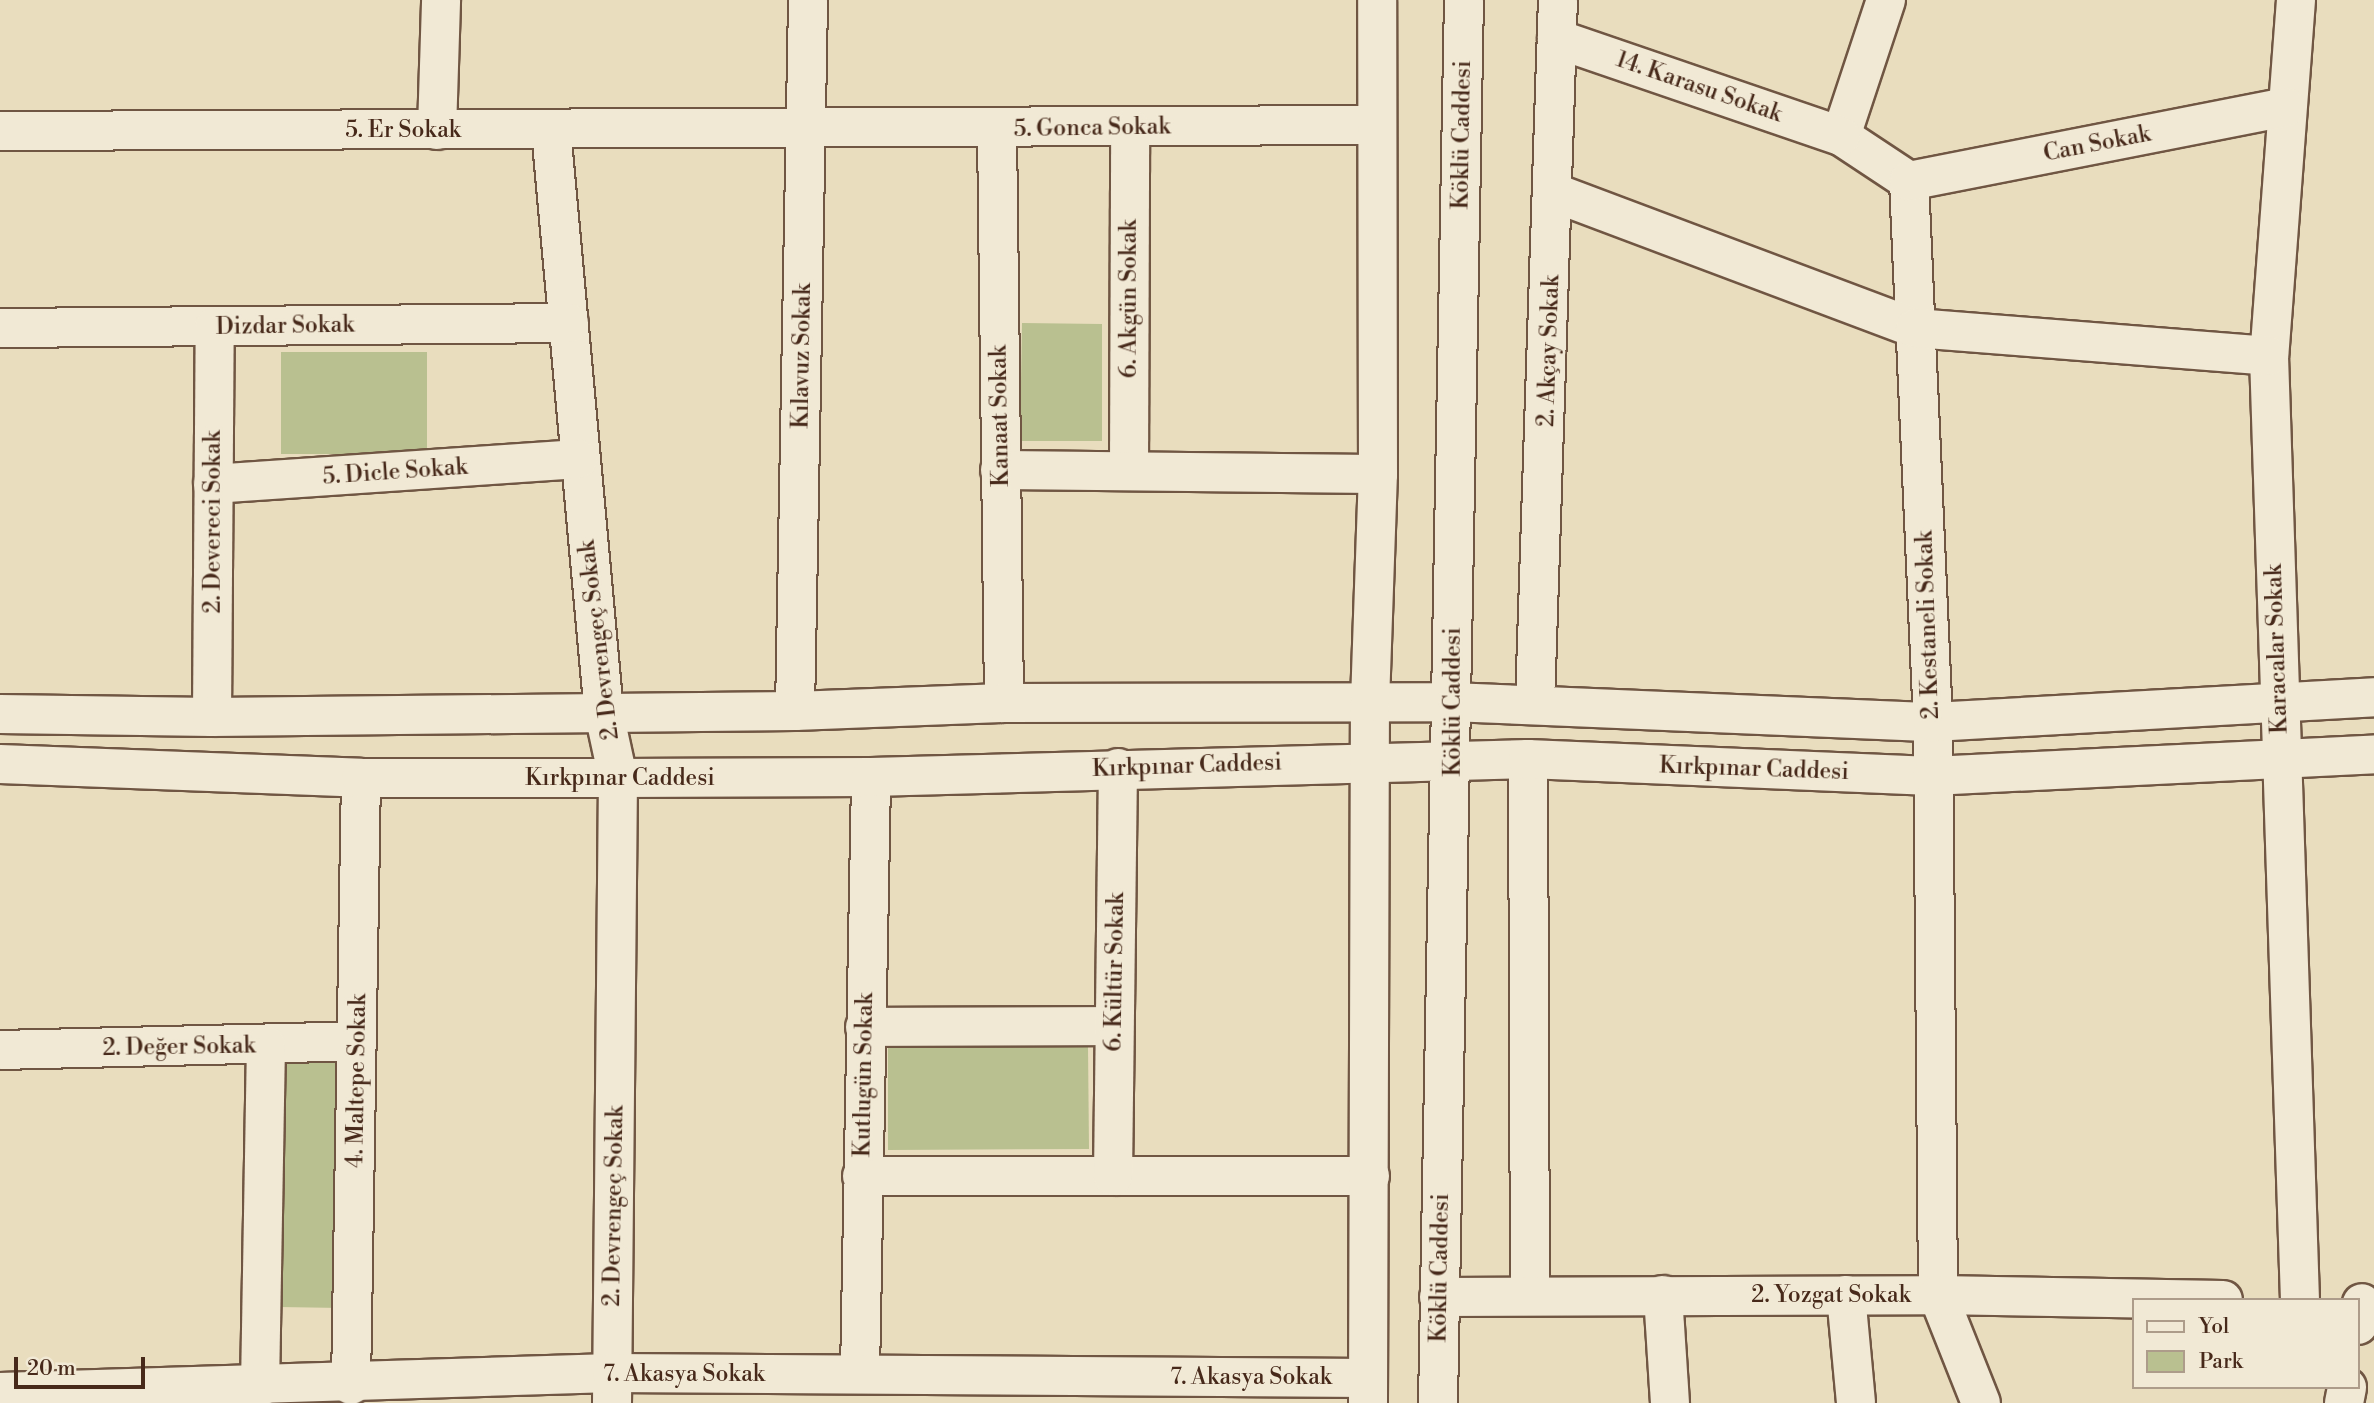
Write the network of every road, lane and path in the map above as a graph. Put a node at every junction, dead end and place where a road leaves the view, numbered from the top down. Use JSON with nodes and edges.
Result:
{"nodes":[{"id":1,"x":441,"y":0,"type":"edge"},
{"id":2,"x":808,"y":0,"type":"edge"},
{"id":3,"x":1377,"y":0,"type":"edge"},
{"id":4,"x":1464,"y":0,"type":"edge"},
{"id":5,"x":1558,"y":0,"type":"edge"},
{"id":6,"x":1886,"y":0,"type":"edge"},
{"id":7,"x":2296,"y":0,"type":"edge"},
{"id":8,"x":1557,"y":39,"type":"junction"},
{"id":9,"x":2286,"y":107,"type":"junction"},
{"id":10,"x":1377,"y":125,"type":"junction"},
{"id":11,"x":807,"y":128,"type":"junction"},
{"id":12,"x":1130,"y":128,"type":"junction"},
{"id":13,"x":997,"y":129,"type":"junction"},
{"id":14,"x":437,"y":130,"type":"junction"},
{"id":15,"x":551,"y":130,"type":"junction"},
{"id":16,"x":0,"y":131,"type":"edge"},
{"id":17,"x":1841,"y":135,"type":"junction"},
{"id":18,"x":1909,"y":181,"type":"junction"},
{"id":19,"x":1555,"y":193,"type":"junction"},
{"id":20,"x":569,"y":323,"type":"junction"},
{"id":21,"x":215,"y":327,"type":"junction"},
{"id":22,"x":0,"y":328,"type":"edge"},
{"id":23,"x":1915,"y":328,"type":"junction"},
{"id":24,"x":2269,"y":356,"type":"junction"},
{"id":25,"x":578,"y":459,"type":"junction"},
{"id":26,"x":1129,"y":469,"type":"junction"},
{"id":27,"x":1000,"y":470,"type":"junction"},
{"id":28,"x":1378,"y":474,"type":"junction"},
{"id":29,"x":212,"y":484,"type":"junction"},
{"id":30,"x":2374,"y":697,"type":"edge"},
{"id":31,"x":1370,"y":702,"type":"junction"},
{"id":32,"x":1451,"y":702,"type":"junction"},
{"id":33,"x":2278,"y":702,"type":"junction"},
{"id":34,"x":1004,"y":703,"type":"junction"},
{"id":35,"x":1535,"y":703,"type":"junction"},
{"id":36,"x":795,"y":711,"type":"junction"},
{"id":37,"x":604,"y":713,"type":"junction"},
{"id":38,"x":0,"y":714,"type":"edge"},
{"id":39,"x":212,"y":717,"type":"junction"},
{"id":40,"x":1933,"y":722,"type":"junction"},
{"id":41,"x":2374,"y":754,"type":"edge"},
{"id":42,"x":2280,"y":758,"type":"junction"},
{"id":43,"x":1453,"y":760,"type":"junction"},
{"id":44,"x":1528,"y":760,"type":"junction"},
{"id":45,"x":1371,"y":762,"type":"junction"},
{"id":46,"x":0,"y":764,"type":"edge"},
{"id":47,"x":1118,"y":768,"type":"junction"},
{"id":48,"x":1932,"y":776,"type":"junction"},
{"id":49,"x":871,"y":777,"type":"junction"},
{"id":50,"x":361,"y":778,"type":"junction"},
{"id":51,"x":618,"y":778,"type":"junction"},
{"id":52,"x":1114,"y":1026,"type":"junction"},
{"id":53,"x":865,"y":1027,"type":"junction"},
{"id":54,"x":357,"y":1041,"type":"junction"},
{"id":55,"x":266,"y":1045,"type":"junction"},
{"id":56,"x":0,"y":1050,"type":"edge"},
{"id":57,"x":862,"y":1176,"type":"junction"},
{"id":58,"x":1113,"y":1176,"type":"junction"},
{"id":59,"x":1370,"y":1176,"type":"junction"},
{"id":60,"x":1938,"y":1294,"type":"junction"},
{"id":61,"x":1530,"y":1295,"type":"junction"},
{"id":62,"x":1663,"y":1295,"type":"junction"},
{"id":63,"x":1846,"y":1295,"type":"junction"},
{"id":64,"x":1439,"y":1297,"type":"junction"},
{"id":65,"x":2132,"y":1298,"type":"edge"},
{"id":66,"x":2300,"y":1298,"type":"edge"},
{"id":67,"x":351,"y":1384,"type":"junction"},
{"id":68,"x":845,"y":1384,"type":"edge"},
{"id":69,"x":260,"y":1387,"type":"junction"},
{"id":70,"x":612,"y":1388,"type":"edge"},
{"id":71,"x":1368,"y":1390,"type":"edge"},
{"id":72,"x":0,"y":1392,"type":"edge"},
{"id":73,"x":1438,"y":1403,"type":"edge"},
{"id":74,"x":1670,"y":1403,"type":"edge"},
{"id":75,"x":1856,"y":1403,"type":"edge"},
{"id":76,"x":1981,"y":1403,"type":"edge"}],
"edges":[{"from":1,"to":14,"type":"street"},
{"from":2,"to":11,"type":"street","name":"Kılavuz Sokak"},
{"from":3,"to":10,"type":"street"},
{"from":4,"to":32,"type":"street","name":"Köklü Caddesi"},
{"from":5,"to":8,"type":"street","name":"2. Akçay Sokak"},
{"from":6,"to":17,"type":"street"},
{"from":7,"to":9,"type":"street","name":"Karacalar Sokak"},
{"from":8,"to":17,"type":"street","name":"14. Karasu Sokak"},
{"from":8,"to":19,"type":"street","name":"2. Akçay Sokak"},
{"from":9,"to":18,"type":"street","name":"Can Sokak"},
{"from":9,"to":24,"type":"street","name":"Karacalar Sokak"},
{"from":10,"to":12,"type":"street","name":"5. Gonca Sokak"},
{"from":10,"to":28,"type":"street"},
{"from":11,"to":13,"type":"street","name":"5. Gonca Sokak"},
{"from":11,"to":15,"type":"street","name":"5. Er Sokak"},
{"from":11,"to":36,"type":"street","name":"Kılavuz Sokak"},
{"from":12,"to":13,"type":"street","name":"5. Gonca Sokak"},
{"from":12,"to":26,"type":"street","name":"6. Akgün Sokak"},
{"from":13,"to":27,"type":"street","name":"Kanaat Sokak"},
{"from":14,"to":15,"type":"street","name":"5. Er Sokak"},
{"from":14,"to":16,"type":"street","name":"5. Er Sokak"},
{"from":15,"to":20,"type":"street","name":"2. Devrengeç Sokak"},
{"from":17,"to":18,"type":"street"},
{"from":18,"to":23,"type":"street","name":"2. Kestaneli Sokak"},
{"from":19,"to":23,"type":"street"},
{"from":19,"to":35,"type":"street","name":"2. Akçay Sokak"},
{"from":20,"to":21,"type":"street","name":"Dizdar Sokak"},
{"from":20,"to":25,"type":"street","name":"2. Devrengeç Sokak"},
{"from":21,"to":22,"type":"street","name":"Dizdar Sokak"},
{"from":21,"to":29,"type":"street","name":"2. Devereci Sokak"},
{"from":23,"to":24,"type":"street"},
{"from":23,"to":40,"type":"street","name":"2. Kestaneli Sokak"},
{"from":24,"to":33,"type":"street","name":"Karacalar Sokak"},
{"from":25,"to":29,"type":"street","name":"5. Dicle Sokak"},
{"from":25,"to":37,"type":"street","name":"2. Devrengeç Sokak"},
{"from":26,"to":27,"type":"street"},
{"from":26,"to":28,"type":"street"},
{"from":27,"to":34,"type":"street","name":"Kanaat Sokak"},
{"from":28,"to":31,"type":"street"},
{"from":29,"to":39,"type":"street","name":"2. Devereci Sokak"},
{"from":30,"to":33,"type":"street"},
{"from":31,"to":32,"type":"street"},
{"from":31,"to":34,"type":"street"},
{"from":31,"to":45,"type":"street"},
{"from":32,"to":35,"type":"street"},
{"from":32,"to":43,"type":"street","name":"Köklü Caddesi"},
{"from":33,"to":40,"type":"street"},
{"from":33,"to":42,"type":"street","name":"Karacalar Sokak"},
{"from":34,"to":36,"type":"street"},
{"from":35,"to":40,"type":"street"},
{"from":36,"to":37,"type":"street"},
{"from":37,"to":39,"type":"street"},
{"from":37,"to":51,"type":"street","name":"2. Devrengeç Sokak"},
{"from":38,"to":39,"type":"street"},
{"from":40,"to":48,"type":"street","name":"2. Kestaneli Sokak"},
{"from":41,"to":42,"type":"street","name":"Kırkpınar Caddesi"},
{"from":42,"to":48,"type":"street","name":"Kırkpınar Caddesi"},
{"from":42,"to":66,"type":"street","name":"Karacalar Sokak"},
{"from":43,"to":44,"type":"street","name":"Kırkpınar Caddesi"},
{"from":43,"to":45,"type":"street","name":"Kırkpınar Caddesi"},
{"from":43,"to":64,"type":"street","name":"Köklü Caddesi"},
{"from":44,"to":48,"type":"street","name":"Kırkpınar Caddesi"},
{"from":44,"to":61,"type":"street"},
{"from":45,"to":47,"type":"street","name":"Kırkpınar Caddesi"},
{"from":45,"to":59,"type":"street"},
{"from":46,"to":50,"type":"street","name":"Kırkpınar Caddesi"},
{"from":47,"to":49,"type":"street","name":"Kırkpınar Caddesi"},
{"from":47,"to":52,"type":"street","name":"6. Kültür Sokak"},
{"from":48,"to":60,"type":"street","name":"2. Kestaneli Sokak"},
{"from":49,"to":51,"type":"street","name":"Kırkpınar Caddesi"},
{"from":49,"to":53,"type":"street","name":"Kutlugün Sokak"},
{"from":50,"to":51,"type":"street","name":"Kırkpınar Caddesi"},
{"from":50,"to":54,"type":"street","name":"4. Maltepe Sokak"},
{"from":51,"to":70,"type":"street","name":"2. Devrengeç Sokak"},
{"from":52,"to":53,"type":"street"},
{"from":52,"to":58,"type":"street","name":"6. Kültür Sokak"},
{"from":53,"to":57,"type":"street","name":"Kutlugün Sokak"},
{"from":54,"to":55,"type":"street","name":"2. Değer Sokak"},
{"from":54,"to":67,"type":"street","name":"4. Maltepe Sokak"},
{"from":55,"to":56,"type":"street","name":"2. Değer Sokak"},
{"from":55,"to":69,"type":"street"},
{"from":57,"to":58,"type":"street"},
{"from":57,"to":68,"type":"street","name":"Kutlugün Sokak"},
{"from":58,"to":59,"type":"street"},
{"from":59,"to":71,"type":"street"},
{"from":60,"to":63,"type":"street","name":"2. Yozgat Sokak"},
{"from":60,"to":65,"type":"street","name":"2. Yozgat Sokak"},
{"from":60,"to":76,"type":"street"},
{"from":61,"to":62,"type":"street","name":"2. Yozgat Sokak"},
{"from":61,"to":64,"type":"street","name":"2. Yozgat Sokak"},
{"from":62,"to":63,"type":"street","name":"2. Yozgat Sokak"},
{"from":62,"to":74,"type":"street"},
{"from":63,"to":75,"type":"street"},
{"from":64,"to":73,"type":"street","name":"Köklü Caddesi"},
{"from":67,"to":69,"type":"street","name":"7. Akasya Sokak"},
{"from":67,"to":70,"type":"street","name":"7. Akasya Sokak"},
{"from":68,"to":70,"type":"street","name":"7. Akasya Sokak"},
{"from":68,"to":71,"type":"street","name":"7. Akasya Sokak"},
{"from":69,"to":72,"type":"street","name":"7. Akasya Sokak"}]}
